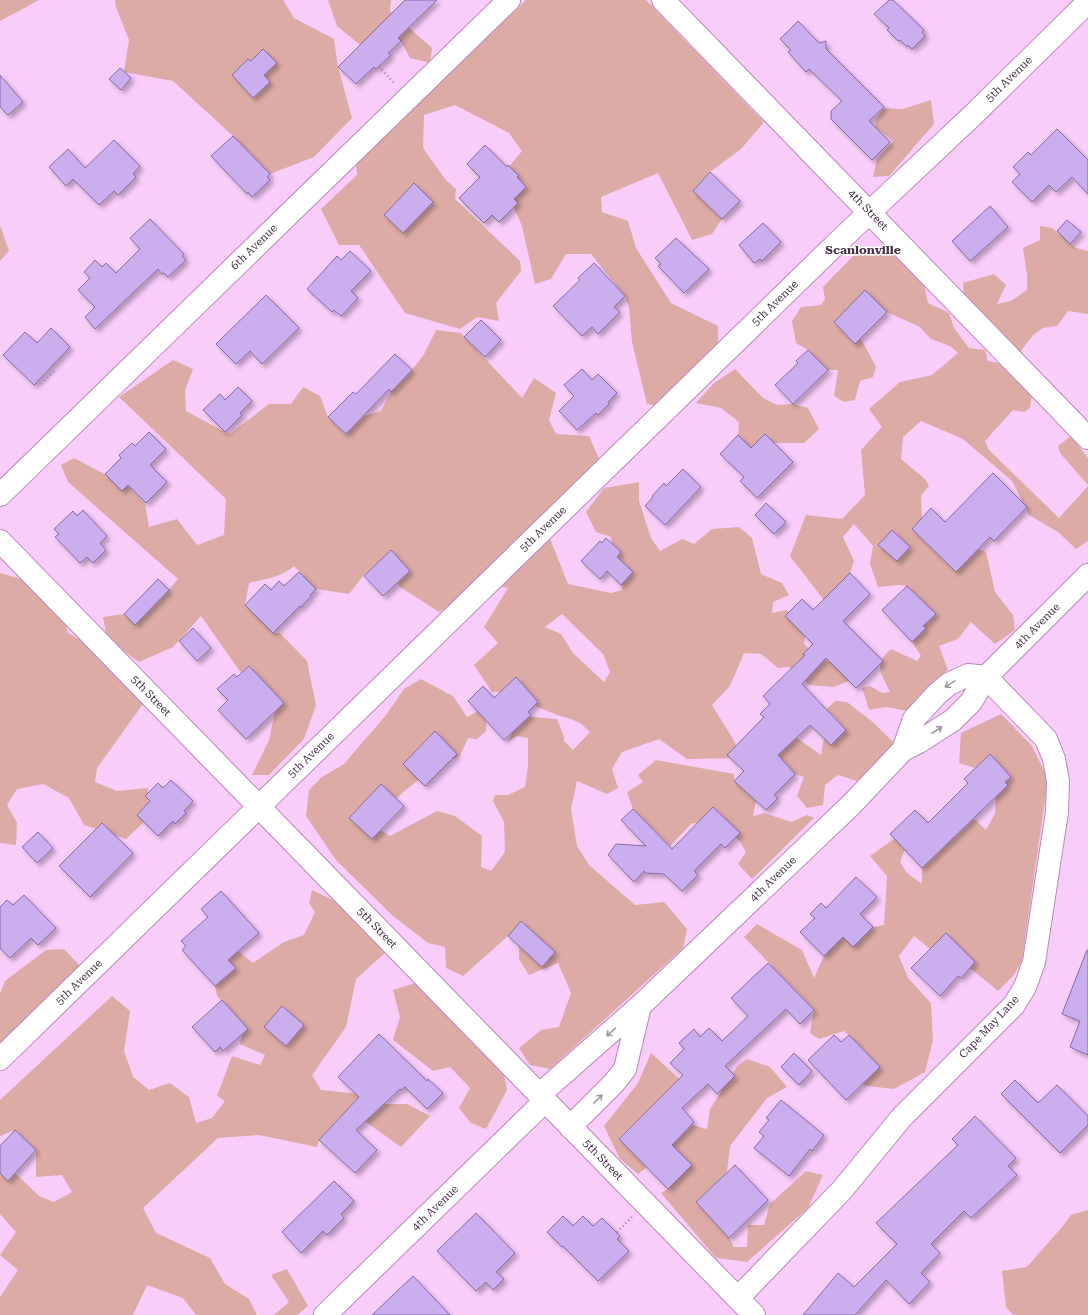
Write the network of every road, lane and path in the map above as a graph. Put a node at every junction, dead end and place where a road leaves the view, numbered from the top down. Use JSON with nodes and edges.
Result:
{"nodes":[{"id":1,"x":509,"y":0,"type":"edge"},
{"id":2,"x":663,"y":0,"type":"edge"},
{"id":3,"x":1088,"y":2,"type":"edge"},
{"id":4,"x":869,"y":211,"type":"junction"},
{"id":5,"x":53,"y":369,"type":"dead end"},
{"id":6,"x":42,"y":384,"type":"dead end"},
{"id":7,"x":1088,"y":438,"type":"edge"},
{"id":8,"x":0,"y":495,"type":"edge"},
{"id":9,"x":0,"y":541,"type":"edge"},
{"id":10,"x":1088,"y":575,"type":"edge"},
{"id":11,"x":986,"y":677,"type":"junction"},
{"id":12,"x":903,"y":750,"type":"junction"},
{"id":13,"x":258,"y":806,"type":"junction"},
{"id":14,"x":640,"y":1006,"type":"junction"},
{"id":15,"x":0,"y":1059,"type":"edge"},
{"id":16,"x":542,"y":1098,"type":"junction"},
{"id":17,"x":570,"y":1127,"type":"junction"},
{"id":18,"x":738,"y":1298,"type":"junction"},
{"id":19,"x":325,"y":1315,"type":"edge"},
{"id":20,"x":754,"y":1315,"type":"edge"}],
"edges":[{"from":1,"to":8,"type":"street","name":"6th Avenue"},
{"from":2,"to":4,"type":"street","name":"4th Street"},
{"from":3,"to":4,"type":"street","name":"5th Avenue"},
{"from":4,"to":7,"type":"street","name":"4th Street"},
{"from":4,"to":13,"type":"street","name":"5th Avenue"},
{"from":5,"to":6,"type":"path"},
{"from":9,"to":13,"type":"street","name":"5th Street"},
{"from":10,"to":11,"type":"street","name":"4th Avenue"},
{"from":12,"to":11,"type":"street","name":"4th Avenue","one_way":true},
{"from":11,"to":12,"type":"street","name":"4th Avenue","one_way":true},
{"from":11,"to":18,"type":"street","name":"Cape May Lane"},
{"from":12,"to":14,"type":"street","name":"4th Avenue"},
{"from":13,"to":15,"type":"street","name":"5th Avenue"},
{"from":13,"to":16,"type":"street","name":"5th Street"},
{"from":14,"to":16,"type":"street","name":"4th Avenue","one_way":true},
{"from":17,"to":14,"type":"street","one_way":true},
{"from":16,"to":17,"type":"street","name":"5th Street"},
{"from":16,"to":19,"type":"street","name":"4th Avenue"},
{"from":17,"to":18,"type":"street","name":"5th Street"},
{"from":18,"to":20,"type":"street","name":"5th Street"}]}
